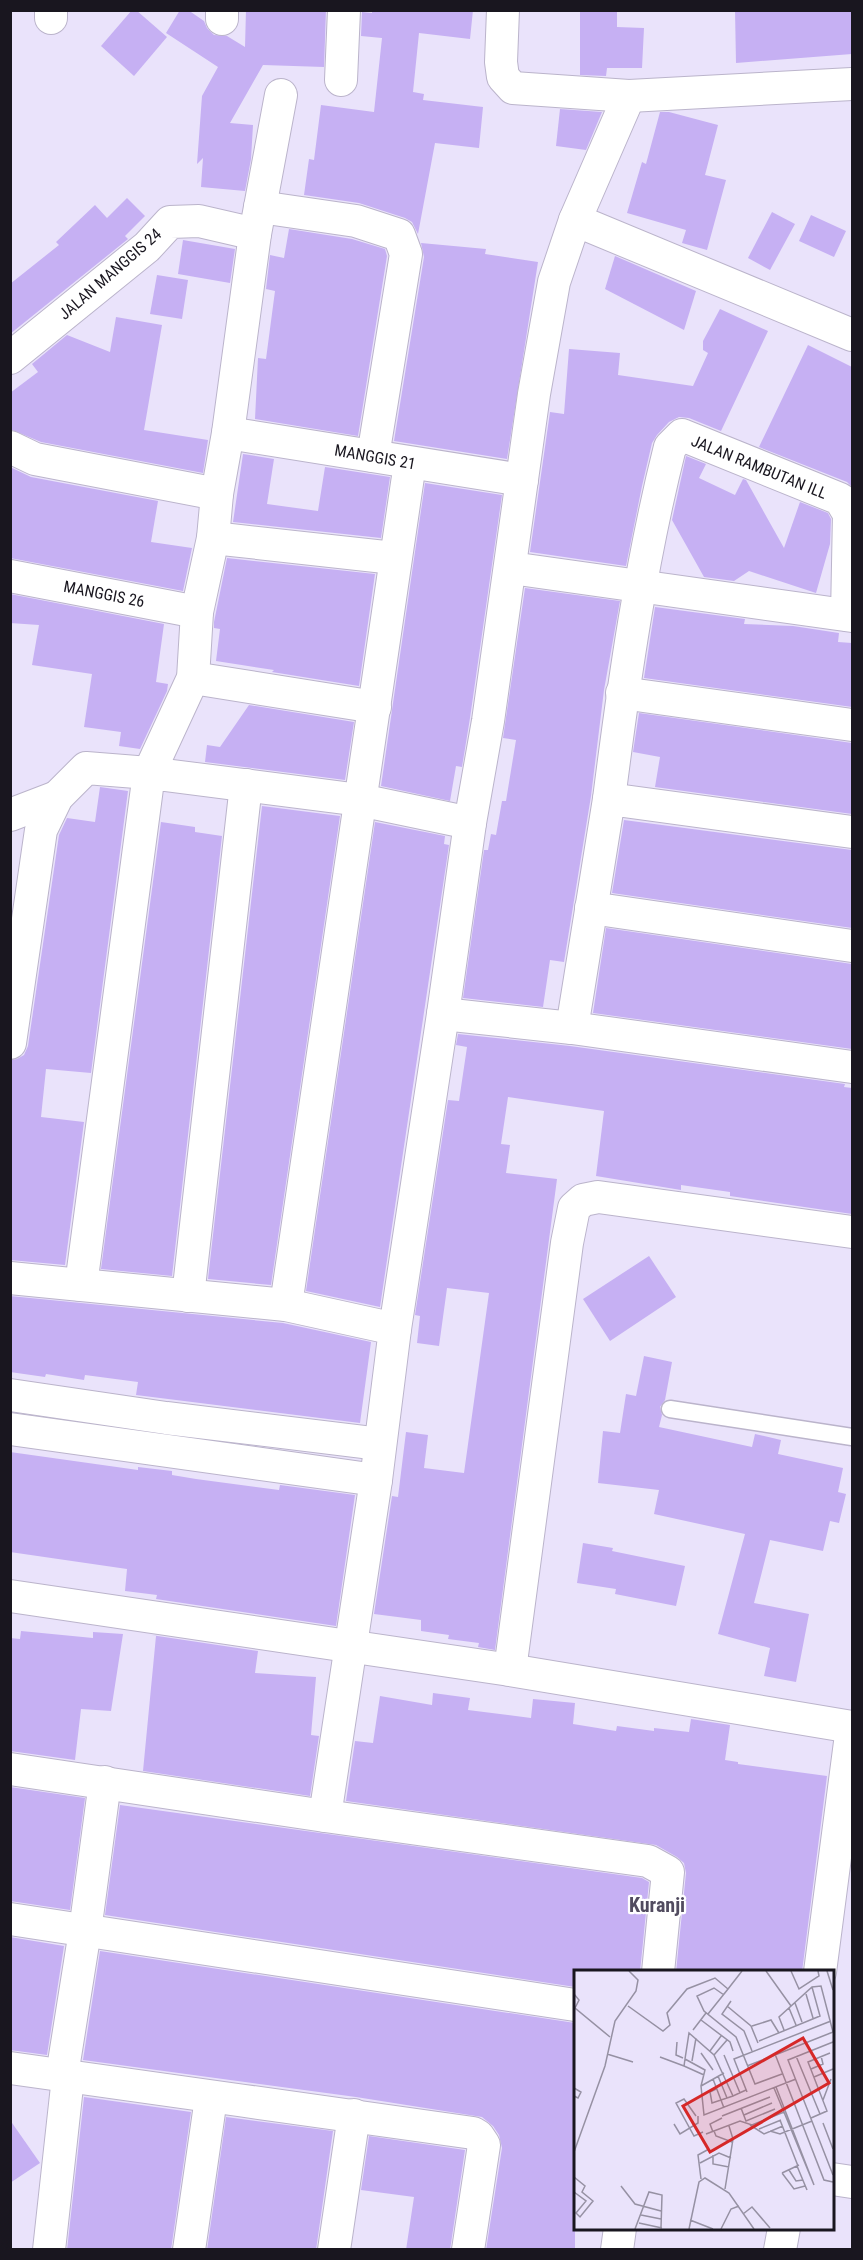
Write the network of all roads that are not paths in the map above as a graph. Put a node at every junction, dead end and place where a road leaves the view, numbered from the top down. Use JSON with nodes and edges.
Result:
{"nodes":[{"id":1,"x":344,"y":10,"type":"edge"},
{"id":2,"x":503,"y":10,"type":"edge"},
{"id":3,"x":341,"y":80,"type":"dead end"},
{"id":4,"x":852,"y":84,"type":"edge"},
{"id":5,"x":281,"y":95,"type":"dead end"},
{"id":6,"x":629,"y":96,"type":"junction"},
{"id":7,"x":258,"y":220,"type":"junction"},
{"id":8,"x":575,"y":220,"type":"junction"},
{"id":9,"x":852,"y":335,"type":"edge"},
{"id":10,"x":10,"y":358,"type":"edge"},
{"id":11,"x":228,"y":433,"type":"junction"},
{"id":12,"x":10,"y":447,"type":"edge"},
{"id":13,"x":373,"y":456,"type":"junction"},
{"id":14,"x":410,"y":463,"type":"junction"},
{"id":15,"x":522,"y":480,"type":"junction"},
{"id":16,"x":217,"y":494,"type":"junction"},
{"id":17,"x":213,"y":538,"type":"junction"},
{"id":18,"x":394,"y":558,"type":"junction"},
{"id":19,"x":511,"y":568,"type":"junction"},
{"id":20,"x":10,"y":576,"type":"edge"},
{"id":21,"x":641,"y":586,"type":"junction"},
{"id":22,"x":197,"y":612,"type":"junction"},
{"id":23,"x":850,"y":616,"type":"edge"},
{"id":24,"x":193,"y":678,"type":"junction"},
{"id":25,"x":622,"y":693,"type":"junction"},
{"id":26,"x":375,"y":707,"type":"junction"},
{"id":27,"x":852,"y":725,"type":"edge"},
{"id":28,"x":149,"y":773,"type":"junction"},
{"id":29,"x":246,"y":785,"type":"junction"},
{"id":30,"x":57,"y":797,"type":"junction"},
{"id":31,"x":609,"y":799,"type":"junction"},
{"id":32,"x":360,"y":800,"type":"junction"},
{"id":33,"x":10,"y":815,"type":"edge"},
{"id":34,"x":470,"y":823,"type":"junction"},
{"id":35,"x":852,"y":832,"type":"edge"},
{"id":36,"x":591,"y":908,"type":"junction"},
{"id":37,"x":852,"y":946,"type":"edge"},
{"id":38,"x":444,"y":1014,"type":"junction"},
{"id":39,"x":572,"y":1028,"type":"junction"},
{"id":40,"x":10,"y":1043,"type":"edge"},
{"id":41,"x":852,"y":1067,"type":"edge"},
{"id":42,"x":852,"y":1232,"type":"edge"},
{"id":43,"x":10,"y":1278,"type":"edge"},
{"id":44,"x":81,"y":1285,"type":"junction"},
{"id":45,"x":188,"y":1296,"type":"junction"},
{"id":46,"x":286,"y":1305,"type":"junction"},
{"id":47,"x":395,"y":1329,"type":"junction"},
{"id":48,"x":10,"y":1395,"type":"edge"},
{"id":49,"x":670,"y":1409,"type":"dead end"},
{"id":50,"x":10,"y":1429,"type":"edge"},
{"id":51,"x":852,"y":1437,"type":"edge"},
{"id":52,"x":380,"y":1444,"type":"junction"},
{"id":53,"x":376,"y":1480,"type":"junction"},
{"id":54,"x":10,"y":1596,"type":"edge"},
{"id":55,"x":351,"y":1646,"type":"junction"},
{"id":56,"x":510,"y":1670,"type":"junction"},
{"id":57,"x":852,"y":1727,"type":"edge"},
{"id":58,"x":10,"y":1769,"type":"edge"},
{"id":59,"x":105,"y":1782,"type":"junction"},
{"id":60,"x":326,"y":1816,"type":"junction"},
{"id":61,"x":10,"y":1919,"type":"edge"},
{"id":62,"x":85,"y":1931,"type":"junction"},
{"id":63,"x":658,"y":1970,"type":"edge"},
{"id":64,"x":820,"y":1970,"type":"edge"},
{"id":65,"x":574,"y":2005,"type":"edge"},
{"id":66,"x":10,"y":2068,"type":"edge"},
{"id":67,"x":65,"y":2076,"type":"junction"},
{"id":68,"x":211,"y":2098,"type":"junction"},
{"id":69,"x":354,"y":2115,"type":"junction"},
{"id":70,"x":833,"y":2178,"type":"edge"},
{"id":71,"x":852,"y":2182,"type":"edge"},
{"id":72,"x":620,"y":2230,"type":"edge"},
{"id":73,"x":784,"y":2230,"type":"edge"},
{"id":74,"x":49,"y":2250,"type":"edge"},
{"id":75,"x":189,"y":2250,"type":"edge"},
{"id":76,"x":334,"y":2250,"type":"edge"},
{"id":77,"x":468,"y":2250,"type":"edge"},
{"id":78,"x":617,"y":2250,"type":"edge"},
{"id":79,"x":780,"y":2250,"type":"edge"}],
"edges":[{"from":1,"to":3,"type":"street"},
{"from":2,"to":6,"type":"street"},
{"from":4,"to":6,"type":"street"},
{"from":5,"to":7,"type":"street"},
{"from":6,"to":8,"type":"street"},
{"from":7,"to":10,"type":"street","name":"JALAN MANGGIS 24"},
{"from":7,"to":11,"type":"street"},
{"from":7,"to":13,"type":"street","name":"JALAN MANGGIS 24"},
{"from":8,"to":9,"type":"street"},
{"from":8,"to":15,"type":"street"},
{"from":11,"to":13,"type":"street","name":"MANGGIS 21"},
{"from":11,"to":16,"type":"street"},
{"from":12,"to":16,"type":"street"},
{"from":13,"to":14,"type":"street","name":"MANGGIS 21"},
{"from":14,"to":15,"type":"street","name":"MANGGIS 21"},
{"from":14,"to":18,"type":"street"},
{"from":15,"to":19,"type":"street"},
{"from":16,"to":17,"type":"street"},
{"from":17,"to":18,"type":"street"},
{"from":17,"to":22,"type":"street"},
{"from":18,"to":26,"type":"street"},
{"from":19,"to":21,"type":"street"},
{"from":19,"to":34,"type":"street"},
{"from":20,"to":22,"type":"street","name":"MANGGIS 26"},
{"from":21,"to":23,"type":"street"},
{"from":21,"to":23,"type":"street","name":"JALAN RAMBUTAN ILL"},
{"from":21,"to":25,"type":"street"},
{"from":22,"to":24,"type":"street"},
{"from":24,"to":26,"type":"street"},
{"from":24,"to":28,"type":"street"},
{"from":25,"to":27,"type":"street"},
{"from":25,"to":31,"type":"street"},
{"from":26,"to":32,"type":"street"},
{"from":28,"to":29,"type":"street"},
{"from":28,"to":30,"type":"street"},
{"from":28,"to":44,"type":"street"},
{"from":29,"to":32,"type":"street"},
{"from":29,"to":45,"type":"street"},
{"from":30,"to":33,"type":"street"},
{"from":30,"to":40,"type":"street"},
{"from":31,"to":35,"type":"street"},
{"from":31,"to":36,"type":"street"},
{"from":32,"to":34,"type":"street"},
{"from":32,"to":46,"type":"street"},
{"from":34,"to":38,"type":"street"},
{"from":36,"to":37,"type":"street"},
{"from":36,"to":39,"type":"street"},
{"from":38,"to":39,"type":"street"},
{"from":38,"to":47,"type":"street"},
{"from":39,"to":41,"type":"street"},
{"from":42,"to":56,"type":"street"},
{"from":43,"to":44,"type":"street"},
{"from":44,"to":45,"type":"street"},
{"from":45,"to":46,"type":"street"},
{"from":46,"to":47,"type":"street"},
{"from":47,"to":52,"type":"street"},
{"from":48,"to":52,"type":"street"},
{"from":49,"to":51,"type":"lane"},
{"from":50,"to":53,"type":"street"},
{"from":52,"to":53,"type":"street"},
{"from":53,"to":55,"type":"street"},
{"from":54,"to":55,"type":"street"},
{"from":55,"to":56,"type":"street"},
{"from":55,"to":60,"type":"street"},
{"from":56,"to":57,"type":"street"},
{"from":57,"to":64,"type":"street"},
{"from":58,"to":59,"type":"street"},
{"from":59,"to":60,"type":"street"},
{"from":59,"to":62,"type":"street"},
{"from":60,"to":63,"type":"street"},
{"from":61,"to":62,"type":"street"},
{"from":62,"to":65,"type":"street"},
{"from":62,"to":67,"type":"street"},
{"from":66,"to":67,"type":"street"},
{"from":67,"to":68,"type":"street"},
{"from":67,"to":74,"type":"street"},
{"from":68,"to":69,"type":"street"},
{"from":68,"to":75,"type":"street"},
{"from":69,"to":76,"type":"street"},
{"from":69,"to":77,"type":"street"},
{"from":70,"to":71,"type":"street"},
{"from":72,"to":78,"type":"street"},
{"from":73,"to":79,"type":"street"}]}
